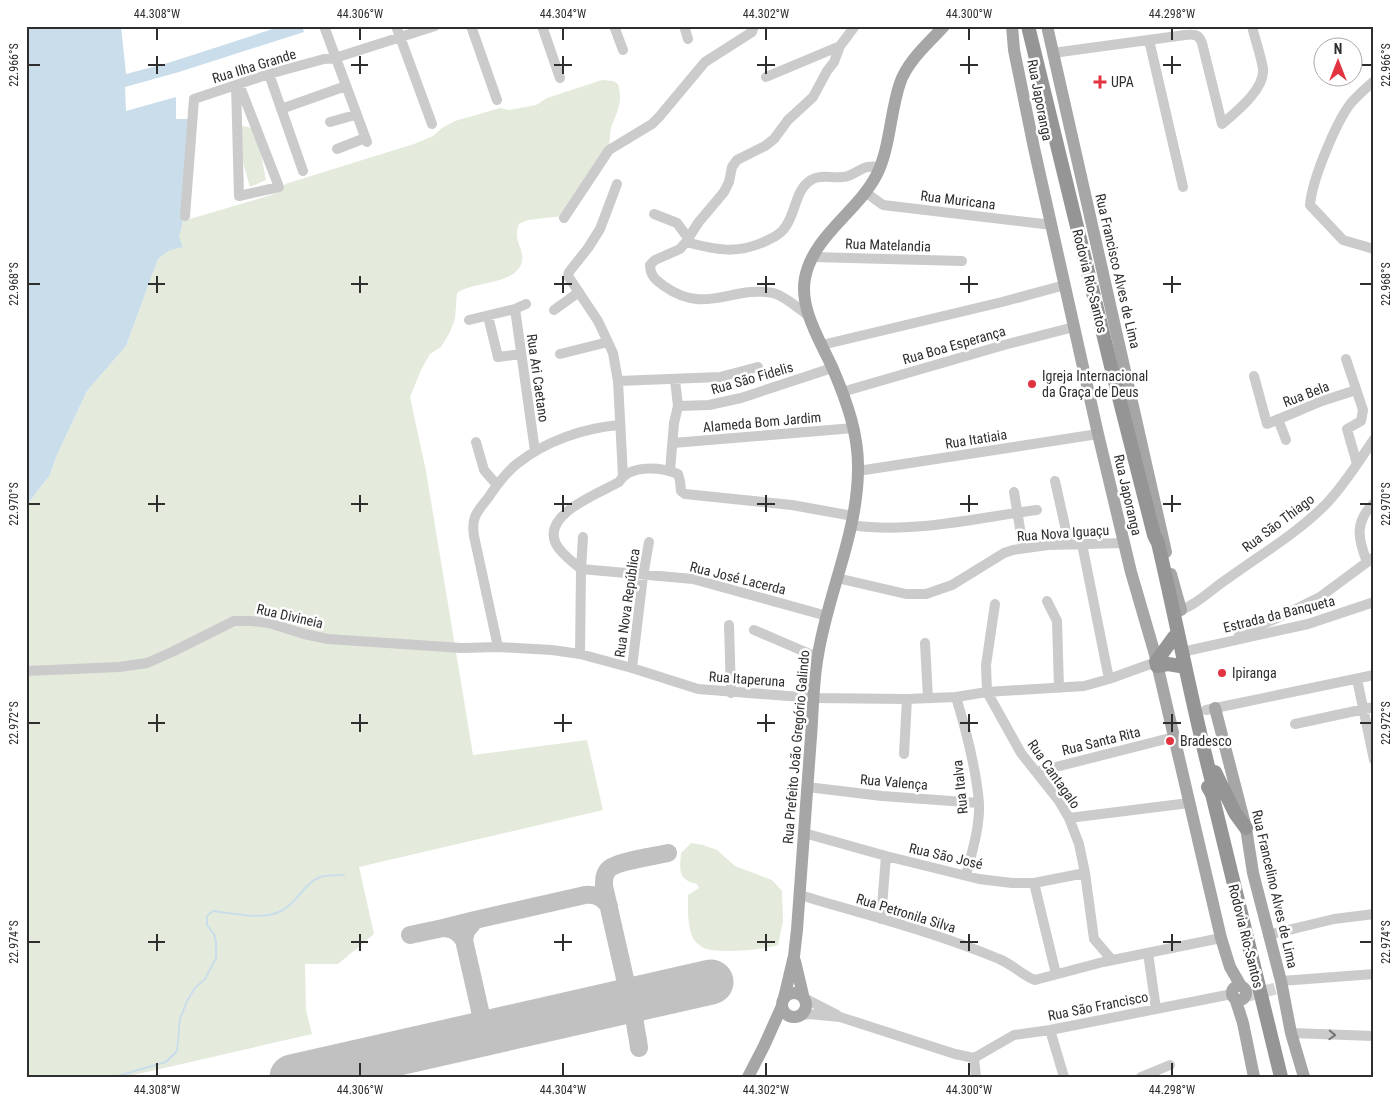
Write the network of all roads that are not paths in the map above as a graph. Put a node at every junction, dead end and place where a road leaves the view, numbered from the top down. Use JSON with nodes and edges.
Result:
{"nodes":[{"id":1,"x":324,"y":26,"type":"edge"},
{"id":2,"x":415,"y":26,"type":"edge"},
{"id":3,"x":435,"y":26,"type":"edge"},
{"id":4,"x":471,"y":26,"type":"edge"},
{"id":5,"x":542,"y":26,"type":"edge"},
{"id":6,"x":614,"y":26,"type":"edge"},
{"id":7,"x":684,"y":26,"type":"edge"},
{"id":8,"x":754,"y":26,"type":"edge"},
{"id":9,"x":855,"y":26,"type":"edge"},
{"id":10,"x":944,"y":26,"type":"edge"},
{"id":11,"x":1012,"y":26,"type":"edge"},
{"id":12,"x":1028,"y":26,"type":"edge"},
{"id":13,"x":1047,"y":26,"type":"edge"},
{"id":14,"x":1252,"y":26,"type":"edge"},
{"id":15,"x":398,"y":32,"type":"edge"},
{"id":16,"x":688,"y":39,"type":"dead end"},
{"id":17,"x":1148,"y":40,"type":"junction"},
{"id":18,"x":840,"y":46,"type":"junction"},
{"id":19,"x":623,"y":50,"type":"dead end"},
{"id":20,"x":1053,"y":53,"type":"junction"},
{"id":21,"x":334,"y":55,"type":"junction"},
{"id":22,"x":270,"y":74,"type":"junction"},
{"id":23,"x":766,"y":77,"type":"dead end"},
{"id":24,"x":560,"y":78,"type":"dead end"},
{"id":25,"x":1374,"y":81,"type":"edge"},
{"id":26,"x":238,"y":85,"type":"junction"},
{"id":27,"x":346,"y":86,"type":"junction"},
{"id":28,"x":497,"y":100,"type":"dead end"},
{"id":29,"x":281,"y":109,"type":"junction"},
{"id":30,"x":355,"y":115,"type":"junction"},
{"id":31,"x":330,"y":122,"type":"dead end"},
{"id":32,"x":432,"y":124,"type":"dead end"},
{"id":33,"x":337,"y":149,"type":"dead end"},
{"id":34,"x":880,"y":167,"type":"junction"},
{"id":35,"x":302,"y":171,"type":"dead end"},
{"id":36,"x":617,"y":184,"type":"dead end"},
{"id":37,"x":1183,"y":187,"type":"dead end"},
{"id":38,"x":865,"y":192,"type":"junction"},
{"id":39,"x":654,"y":214,"type":"dead end"},
{"id":40,"x":185,"y":216,"type":"dead end"},
{"id":41,"x":564,"y":218,"type":"dead end"},
{"id":42,"x":1052,"y":226,"type":"junction"},
{"id":43,"x":687,"y":240,"type":"junction"},
{"id":44,"x":1374,"y":249,"type":"edge"},
{"id":45,"x":813,"y":257,"type":"junction"},
{"id":46,"x":962,"y":261,"type":"dead end"},
{"id":47,"x":1065,"y":285,"type":"junction"},
{"id":48,"x":579,"y":292,"type":"junction"},
{"id":49,"x":526,"y":304,"type":"dead end"},
{"id":50,"x":515,"y":309,"type":"junction"},
{"id":51,"x":554,"y":310,"type":"dead end"},
{"id":52,"x":488,"y":316,"type":"junction"},
{"id":53,"x":809,"y":316,"type":"junction"},
{"id":54,"x":469,"y":320,"type":"dead end"},
{"id":55,"x":1074,"y":327,"type":"junction"},
{"id":56,"x":608,"y":342,"type":"junction"},
{"id":57,"x":822,"y":346,"type":"junction"},
{"id":58,"x":521,"y":354,"type":"junction"},
{"id":59,"x":560,"y":354,"type":"dead end"},
{"id":60,"x":1346,"y":359,"type":"dead end"},
{"id":61,"x":758,"y":367,"type":"dead end"},
{"id":62,"x":832,"y":368,"type":"junction"},
{"id":63,"x":1254,"y":376,"type":"dead end"},
{"id":64,"x":618,"y":380,"type":"junction"},
{"id":65,"x":675,"y":380,"type":"junction"},
{"id":66,"x":1356,"y":390,"type":"junction"},
{"id":67,"x":842,"y":392,"type":"junction"},
{"id":68,"x":678,"y":406,"type":"junction"},
{"id":69,"x":1278,"y":419,"type":"junction"},
{"id":70,"x":619,"y":424,"type":"junction"},
{"id":71,"x":854,"y":428,"type":"junction"},
{"id":72,"x":1098,"y":434,"type":"junction"},
{"id":73,"x":1374,"y":439,"type":"edge"},
{"id":74,"x":1286,"y":440,"type":"dead end"},
{"id":75,"x":476,"y":442,"type":"dead end"},
{"id":76,"x":673,"y":443,"type":"junction"},
{"id":77,"x":535,"y":451,"type":"junction"},
{"id":78,"x":1357,"y":464,"type":"junction"},
{"id":79,"x":670,"y":471,"type":"junction"},
{"id":80,"x":858,"y":471,"type":"junction"},
{"id":81,"x":622,"y":476,"type":"junction"},
{"id":82,"x":1055,"y":482,"type":"dead end"},
{"id":83,"x":497,"y":485,"type":"junction"},
{"id":84,"x":1014,"y":492,"type":"dead end"},
{"id":85,"x":1374,"y":503,"type":"edge"},
{"id":86,"x":1037,"y":510,"type":"dead end"},
{"id":87,"x":1018,"y":512,"type":"junction"},
{"id":88,"x":852,"y":520,"type":"junction"},
{"id":89,"x":1154,"y":535,"type":"junction"},
{"id":90,"x":583,"y":537,"type":"dead end"},
{"id":91,"x":649,"y":542,"type":"dead end"},
{"id":92,"x":1124,"y":543,"type":"junction"},
{"id":93,"x":1069,"y":544,"type":"junction"},
{"id":94,"x":1082,"y":544,"type":"junction"},
{"id":95,"x":1023,"y":547,"type":"junction"},
{"id":96,"x":1370,"y":559,"type":"edge"},
{"id":97,"x":581,"y":569,"type":"junction"},
{"id":98,"x":642,"y":576,"type":"junction"},
{"id":99,"x":837,"y":578,"type":"junction"},
{"id":100,"x":1047,"y":601,"type":"dead end"},
{"id":101,"x":1374,"y":602,"type":"edge"},
{"id":102,"x":995,"y":604,"type":"dead end"},
{"id":103,"x":1177,"y":610,"type":"junction"},
{"id":104,"x":827,"y":616,"type":"junction"},
{"id":105,"x":729,"y":625,"type":"dead end"},
{"id":106,"x":754,"y":630,"type":"dead end"},
{"id":107,"x":1177,"y":637,"type":"junction"},
{"id":108,"x":925,"y":642,"type":"dead end"},
{"id":109,"x":1222,"y":643,"type":"junction"},
{"id":110,"x":498,"y":647,"type":"junction"},
{"id":111,"x":1186,"y":651,"type":"junction"},
{"id":112,"x":580,"y":654,"type":"junction"},
{"id":113,"x":818,"y":657,"type":"junction"},
{"id":114,"x":1158,"y":658,"type":"junction"},
{"id":115,"x":1180,"y":666,"type":"junction"},
{"id":116,"x":632,"y":668,"type":"junction"},
{"id":117,"x":26,"y":671,"type":"edge"},
{"id":118,"x":1374,"y":675,"type":"edge"},
{"id":119,"x":1109,"y":679,"type":"junction"},
{"id":120,"x":1357,"y":679,"type":"junction"},
{"id":121,"x":1059,"y":688,"type":"junction"},
{"id":122,"x":731,"y":692,"type":"junction"},
{"id":123,"x":987,"y":692,"type":"junction"},
{"id":124,"x":956,"y":697,"type":"junction"},
{"id":125,"x":814,"y":698,"type":"junction"},
{"id":126,"x":928,"y":698,"type":"junction"},
{"id":127,"x":907,"y":699,"type":"junction"},
{"id":128,"x":1369,"y":708,"type":"edge"},
{"id":129,"x":1204,"y":710,"type":"junction"},
{"id":130,"x":1295,"y":724,"type":"dead end"},
{"id":131,"x":1174,"y":737,"type":"junction"},
{"id":132,"x":1203,"y":748,"type":"junction"},
{"id":133,"x":904,"y":754,"type":"dead end"},
{"id":134,"x":1374,"y":760,"type":"edge"},
{"id":135,"x":1036,"y":772,"type":"junction"},
{"id":136,"x":807,"y":787,"type":"junction"},
{"id":137,"x":1212,"y":794,"type":"junction"},
{"id":138,"x":979,"y":803,"type":"junction"},
{"id":139,"x":1189,"y":803,"type":"junction"},
{"id":140,"x":1069,"y":818,"type":"junction"},
{"id":141,"x":1246,"y":828,"type":"junction"},
{"id":142,"x":804,"y":833,"type":"junction"},
{"id":143,"x":886,"y":856,"type":"junction"},
{"id":144,"x":1085,"y":873,"type":"junction"},
{"id":145,"x":966,"y":875,"type":"junction"},
{"id":146,"x":1034,"y":883,"type":"junction"},
{"id":147,"x":800,"y":895,"type":"junction"},
{"id":148,"x":1374,"y":914,"type":"edge"},
{"id":149,"x":881,"y":919,"type":"junction"},
{"id":150,"x":1268,"y":935,"type":"junction"},
{"id":151,"x":1221,"y":938,"type":"junction"},
{"id":152,"x":1148,"y":953,"type":"junction"},
{"id":153,"x":794,"y":956,"type":"junction"},
{"id":154,"x":1112,"y":960,"type":"junction"},
{"id":155,"x":1056,"y":974,"type":"junction"},
{"id":156,"x":1374,"y":974,"type":"edge"},
{"id":157,"x":1280,"y":981,"type":"junction"},
{"id":158,"x":1237,"y":994,"type":"junction"},
{"id":159,"x":804,"y":997,"type":"junction"},
{"id":160,"x":783,"y":1002,"type":"junction"},
{"id":161,"x":1156,"y":1009,"type":"junction"},
{"id":162,"x":796,"y":1016,"type":"junction"},
{"id":163,"x":840,"y":1017,"type":"junction"},
{"id":164,"x":1050,"y":1030,"type":"junction"},
{"id":165,"x":1291,"y":1033,"type":"junction"},
{"id":166,"x":1374,"y":1036,"type":"edge"},
{"id":167,"x":764,"y":1046,"type":"junction"},
{"id":168,"x":974,"y":1058,"type":"junction"},
{"id":169,"x":1170,"y":1065,"type":"dead end"},
{"id":170,"x":748,"y":1077,"type":"edge"},
{"id":171,"x":976,"y":1077,"type":"edge"},
{"id":172,"x":1064,"y":1077,"type":"edge"},
{"id":173,"x":1141,"y":1077,"type":"edge"},
{"id":174,"x":1254,"y":1077,"type":"edge"},
{"id":175,"x":1281,"y":1077,"type":"edge"},
{"id":176,"x":1304,"y":1077,"type":"edge"}],
"edges":[{"from":1,"to":21,"type":"street"},
{"from":2,"to":15,"type":"street","name":"Rua Ilha Grande"},
{"from":3,"to":15,"type":"street","name":"Rua Ilha Grande"},
{"from":4,"to":28,"type":"street"},
{"from":5,"to":24,"type":"street"},
{"from":6,"to":19,"type":"street"},
{"from":7,"to":16,"type":"street"},
{"from":8,"to":41,"type":"street"},
{"from":9,"to":18,"type":"street"},
{"from":10,"to":34,"type":"main road","name":"Rua Prefeito João Gregório Galindo"},
{"from":11,"to":42,"type":"main road","name":"Rua Japoranga"},
{"from":12,"to":89,"type":"highway","name":"Rodovia Rio-Santos"},
{"from":13,"to":20,"type":"main road","name":"Rua Francisco Alves de Lima"},
{"from":14,"to":17,"type":"street"},
{"from":15,"to":21,"type":"street","name":"Rua Ilha Grande"},
{"from":15,"to":32,"type":"street"},
{"from":17,"to":20,"type":"street"},
{"from":17,"to":37,"type":"street"},
{"from":18,"to":23,"type":"street"},
{"from":18,"to":43,"type":"street"},
{"from":20,"to":103,"type":"main road","name":"Rua Francisco Alves de Lima"},
{"from":21,"to":22,"type":"street","name":"Rua Ilha Grande"},
{"from":21,"to":27,"type":"street"},
{"from":22,"to":26,"type":"street","name":"Rua Ilha Grande"},
{"from":22,"to":29,"type":"street"},
{"from":25,"to":44,"type":"street"},
{"from":26,"to":26,"type":"street"},
{"from":26,"to":40,"type":"street","name":"Rua Ilha Grande"},
{"from":27,"to":29,"type":"street"},
{"from":27,"to":30,"type":"street"},
{"from":29,"to":35,"type":"street"},
{"from":30,"to":31,"type":"street"},
{"from":30,"to":33,"type":"street"},
{"from":34,"to":38,"type":"main road","name":"Rua Prefeito João Gregório Galindo"},
{"from":34,"to":43,"type":"street"},
{"from":36,"to":48,"type":"street"},
{"from":38,"to":42,"type":"street","name":"Rua Muricana"},
{"from":38,"to":45,"type":"main road","name":"Rua Prefeito João Gregório Galindo"},
{"from":39,"to":43,"type":"street"},
{"from":42,"to":47,"type":"main road","name":"Rua Japoranga"},
{"from":43,"to":53,"type":"street"},
{"from":45,"to":46,"type":"street","name":"Rua Matelandia"},
{"from":45,"to":53,"type":"main road","name":"Rua Prefeito João Gregório Galindo"},
{"from":47,"to":55,"type":"main road","name":"Rua Japoranga"},
{"from":47,"to":57,"type":"street"},
{"from":48,"to":51,"type":"street"},
{"from":48,"to":56,"type":"street"},
{"from":49,"to":50,"type":"street"},
{"from":50,"to":52,"type":"street"},
{"from":50,"to":58,"type":"street","name":"Rua Ari Caetano"},
{"from":52,"to":54,"type":"street"},
{"from":52,"to":58,"type":"street"},
{"from":53,"to":57,"type":"main road","name":"Rua Prefeito João Gregório Galindo"},
{"from":55,"to":67,"type":"street","name":"Rua Boa Esperança"},
{"from":55,"to":72,"type":"main road","name":"Rua Japoranga"},
{"from":56,"to":59,"type":"street"},
{"from":56,"to":64,"type":"street"},
{"from":57,"to":62,"type":"main road","name":"Rua Prefeito João Gregório Galindo"},
{"from":58,"to":77,"type":"street","name":"Rua Ari Caetano"},
{"from":60,"to":66,"type":"street"},
{"from":61,"to":65,"type":"street"},
{"from":62,"to":67,"type":"main road","name":"Rua Prefeito João Gregório Galindo"},
{"from":62,"to":68,"type":"street","name":"Rua São Fidelis"},
{"from":63,"to":69,"type":"street","name":"Rua Bela"},
{"from":64,"to":65,"type":"street"},
{"from":64,"to":70,"type":"street"},
{"from":65,"to":68,"type":"street"},
{"from":66,"to":69,"type":"street","name":"Rua Bela"},
{"from":66,"to":78,"type":"street"},
{"from":67,"to":71,"type":"main road","name":"Rua Prefeito João Gregório Galindo"},
{"from":68,"to":76,"type":"street"},
{"from":69,"to":74,"type":"street"},
{"from":70,"to":77,"type":"street"},
{"from":70,"to":81,"type":"street"},
{"from":71,"to":76,"type":"street","name":"Alameda Bom Jardim"},
{"from":71,"to":80,"type":"main road","name":"Rua Prefeito João Gregório Galindo"},
{"from":72,"to":80,"type":"street","name":"Rua Itatiaia"},
{"from":72,"to":92,"type":"main road","name":"Rua Japoranga"},
{"from":73,"to":78,"type":"street","name":"Rua São Thiago"},
{"from":75,"to":83,"type":"street"},
{"from":76,"to":79,"type":"street"},
{"from":77,"to":83,"type":"street"},
{"from":78,"to":103,"type":"street","name":"Rua São Thiago"},
{"from":79,"to":81,"type":"street"},
{"from":79,"to":88,"type":"street"},
{"from":80,"to":88,"type":"main road","name":"Rua Prefeito João Gregório Galindo"},
{"from":81,"to":97,"type":"street"},
{"from":82,"to":93,"type":"street"},
{"from":83,"to":110,"type":"street"},
{"from":84,"to":87,"type":"street"},
{"from":85,"to":96,"type":"street"},
{"from":86,"to":87,"type":"street"},
{"from":87,"to":88,"type":"street"},
{"from":87,"to":95,"type":"street"},
{"from":88,"to":99,"type":"main road","name":"Rua Prefeito João Gregório Galindo"},
{"from":89,"to":103,"type":"highway","name":"Rodovia Rio-Santos"},
{"from":89,"to":107,"type":"highway","name":"Rodovia Rio-Santos"},
{"from":90,"to":97,"type":"street"},
{"from":91,"to":98,"type":"street","name":"Rua Nova República"},
{"from":92,"to":94,"type":"street","name":"Rua Nova Iguaçu"},
{"from":92,"to":114,"type":"main road","name":"Rua Japoranga"},
{"from":93,"to":94,"type":"street","name":"Rua Nova Iguaçu"},
{"from":93,"to":95,"type":"street","name":"Rua Nova Iguaçu"},
{"from":94,"to":119,"type":"street"},
{"from":95,"to":99,"type":"street","name":"Rua Nova Iguaçu"},
{"from":96,"to":109,"type":"street"},
{"from":97,"to":98,"type":"street","name":"Rua José Lacerda"},
{"from":97,"to":112,"type":"street"},
{"from":98,"to":104,"type":"street","name":"Rua José Lacerda"},
{"from":98,"to":116,"type":"street","name":"Rua Nova República"},
{"from":99,"to":104,"type":"main road","name":"Rua Prefeito João Gregório Galindo"},
{"from":100,"to":121,"type":"street"},
{"from":101,"to":109,"type":"street","name":"Estrada da Banqueta"},
{"from":102,"to":123,"type":"street"},
{"from":103,"to":107,"type":"highway","name":"Rodovia Rio-Santos"},
{"from":104,"to":113,"type":"main road","name":"Rua Prefeito João Gregório Galindo"},
{"from":105,"to":122,"type":"street"},
{"from":106,"to":113,"type":"street"},
{"from":107,"to":111,"type":"highway","name":"Rodovia Rio-Santos"},
{"from":107,"to":114,"type":"highway"},
{"from":107,"to":115,"type":"highway","name":"Rodovia Rio-Santos"},
{"from":108,"to":126,"type":"street"},
{"from":109,"to":111,"type":"street","name":"Estrada da Banqueta"},
{"from":110,"to":112,"type":"street","name":"Rua Itaperuna"},
{"from":110,"to":117,"type":"street","name":"Rua Divineia"},
{"from":111,"to":129,"type":"highway","name":"Rodovia Rio-Santos"},
{"from":112,"to":116,"type":"street","name":"Rua Itaperuna"},
{"from":113,"to":125,"type":"main road","name":"Rua Prefeito João Gregório Galindo"},
{"from":114,"to":115,"type":"highway"},
{"from":114,"to":119,"type":"street","name":"Rua Itaperuna"},
{"from":114,"to":131,"type":"main road","name":"Rua Japoranga"},
{"from":115,"to":137,"type":"highway","name":"Rodovia Rio-Santos"},
{"from":116,"to":122,"type":"street","name":"Rua Itaperuna"},
{"from":118,"to":120,"type":"street"},
{"from":119,"to":121,"type":"street","name":"Rua Itaperuna"},
{"from":120,"to":128,"type":"street"},
{"from":120,"to":129,"type":"street"},
{"from":121,"to":123,"type":"street","name":"Rua Itaperuna"},
{"from":122,"to":125,"type":"street","name":"Rua Itaperuna"},
{"from":123,"to":124,"type":"street","name":"Rua Itaperuna"},
{"from":123,"to":135,"type":"street","name":"Rua Cantagalo"},
{"from":124,"to":126,"type":"street","name":"Rua Itaperuna"},
{"from":124,"to":138,"type":"street","name":"Rua Italva"},
{"from":125,"to":127,"type":"street","name":"Rua Itaperuna"},
{"from":125,"to":136,"type":"main road","name":"Rua Prefeito João Gregório Galindo"},
{"from":126,"to":127,"type":"street","name":"Rua Itaperuna"},
{"from":127,"to":133,"type":"street"},
{"from":128,"to":130,"type":"street"},
{"from":128,"to":134,"type":"street"},
{"from":129,"to":132,"type":"highway","name":"Rodovia Rio-Santos"},
{"from":129,"to":141,"type":"main road","name":"Rua Francelino Alves de Lima"},
{"from":131,"to":135,"type":"street","name":"Rua Santa Rita"},
{"from":131,"to":139,"type":"main road","name":"Rua Japoranga"},
{"from":132,"to":137,"type":"highway","name":"Rodovia Rio-Santos"},
{"from":132,"to":141,"type":"highway"},
{"from":135,"to":140,"type":"street","name":"Rua Cantagalo"},
{"from":136,"to":138,"type":"street","name":"Rua Valença"},
{"from":136,"to":142,"type":"main road","name":"Rua Prefeito João Gregório Galindo"},
{"from":137,"to":175,"type":"highway","name":"Rodovia Rio-Santos"},
{"from":138,"to":145,"type":"street","name":"Rua Italva"},
{"from":139,"to":140,"type":"street"},
{"from":139,"to":151,"type":"main road","name":"Rua Japoranga"},
{"from":140,"to":144,"type":"street","name":"Rua Cantagalo"},
{"from":141,"to":150,"type":"main road","name":"Rua Francelino Alves de Lima"},
{"from":142,"to":143,"type":"street","name":"Rua São José"},
{"from":142,"to":147,"type":"main road","name":"Rua Prefeito João Gregório Galindo"},
{"from":143,"to":145,"type":"street","name":"Rua São José"},
{"from":143,"to":149,"type":"street"},
{"from":144,"to":146,"type":"street","name":"Rua São José"},
{"from":144,"to":154,"type":"street","name":"Rua Cantagalo"},
{"from":145,"to":146,"type":"street","name":"Rua São José"},
{"from":146,"to":155,"type":"street"},
{"from":147,"to":149,"type":"street","name":"Rua Petronila Silva"},
{"from":147,"to":153,"type":"main road","name":"Rua Prefeito João Gregório Galindo"},
{"from":148,"to":150,"type":"street"},
{"from":149,"to":155,"type":"street","name":"Rua Petronila Silva"},
{"from":150,"to":157,"type":"main road","name":"Rua Francelino Alves de Lima"},
{"from":151,"to":152,"type":"street","name":"Rua Petronila Silva"},
{"from":151,"to":158,"type":"main road","name":"Rua Japoranga"},
{"from":152,"to":154,"type":"street","name":"Rua Petronila Silva"},
{"from":152,"to":161,"type":"street"},
{"from":153,"to":159,"type":"main road","name":"Rua Prefeito João Gregório Galindo"},
{"from":153,"to":160,"type":"main road","name":"Rua Prefeito João Gregório Galindo"},
{"from":154,"to":155,"type":"street","name":"Rua Petronila Silva"},
{"from":156,"to":157,"type":"street"},
{"from":157,"to":165,"type":"main road","name":"Rua Francelino Alves de Lima"},
{"from":158,"to":161,"type":"street","name":"Rua São Francisco"},
{"from":158,"to":174,"type":"main road"},
{"from":159,"to":160,"type":"main road"},
{"from":159,"to":162,"type":"main road"},
{"from":159,"to":163,"type":"street"},
{"from":160,"to":162,"type":"main road"},
{"from":160,"to":167,"type":"main road","name":"Rua Prefeito João Gregório Galindo"},
{"from":161,"to":164,"type":"street","name":"Rua São Francisco"},
{"from":162,"to":163,"type":"street"},
{"from":162,"to":167,"type":"main road","name":"Rua Prefeito João Gregório Galindo"},
{"from":163,"to":168,"type":"street"},
{"from":164,"to":168,"type":"street","name":"Rua São Francisco"},
{"from":164,"to":172,"type":"street"},
{"from":165,"to":166,"type":"street","one_way":true},
{"from":165,"to":176,"type":"main road","name":"Rua Francelino Alves de Lima"},
{"from":167,"to":170,"type":"main road","name":"Rua Prefeito João Gregório Galindo"},
{"from":168,"to":171,"type":"street"},
{"from":169,"to":173,"type":"street"}]}
